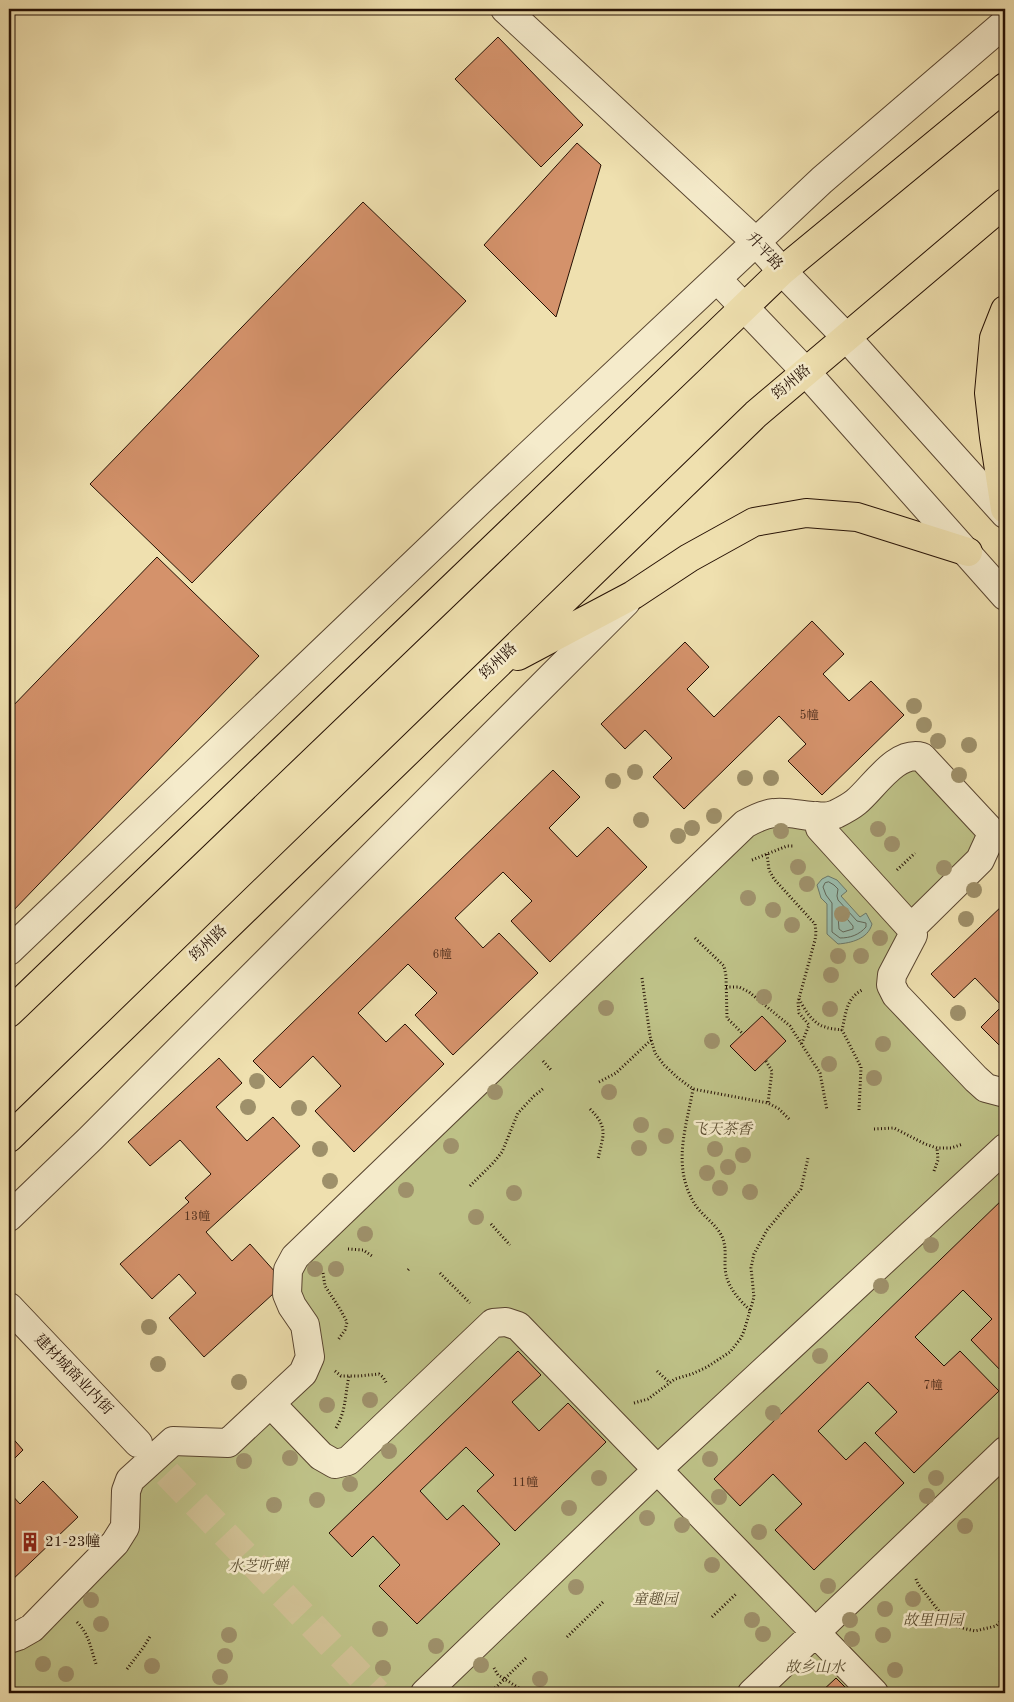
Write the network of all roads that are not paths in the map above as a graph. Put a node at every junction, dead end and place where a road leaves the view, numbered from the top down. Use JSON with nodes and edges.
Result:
{"nodes":[{"id":1,"x":505,"y":9,"type":"edge"},
{"id":2,"x":1005,"y":22,"type":"edge"},
{"id":3,"x":1005,"y":87,"type":"edge"},
{"id":4,"x":1005,"y":203,"type":"edge"},
{"id":5,"x":756,"y":242,"type":"junction"},
{"id":6,"x":782,"y":271,"type":"junction"},
{"id":7,"x":717,"y":279,"type":"junction"},
{"id":8,"x":745,"y":308,"type":"junction"},
{"id":9,"x":1005,"y":310,"type":"edge"},
{"id":10,"x":846,"y":337,"type":"junction"},
{"id":11,"x":806,"y":372,"type":"junction"},
{"id":12,"x":1005,"y":509,"type":"edge"},
{"id":13,"x":1005,"y":514,"type":"edge"},
{"id":14,"x":968,"y":552,"type":"junction"},
{"id":15,"x":632,"y":596,"type":"junction"},
{"id":16,"x":1005,"y":596,"type":"edge"},
{"id":17,"x":491,"y":671,"type":"junction"},
{"id":18,"x":817,"y":816,"type":"junction"},
{"id":19,"x":911,"y":928,"type":"junction"},
{"id":20,"x":9,"y":951,"type":"edge"},
{"id":21,"x":9,"y":1013,"type":"edge"},
{"id":22,"x":1005,"y":1093,"type":"edge"},
{"id":23,"x":9,"y":1138,"type":"edge"},
{"id":24,"x":1005,"y":1148,"type":"edge"},
{"id":25,"x":9,"y":1217,"type":"edge"},
{"id":26,"x":9,"y":1307,"type":"edge"},
{"id":27,"x":271,"y":1404,"type":"junction"},
{"id":28,"x":138,"y":1443,"type":"tunnel mouth"},
{"id":29,"x":1005,"y":1451,"type":"edge"},
{"id":30,"x":658,"y":1469,"type":"junction"},
{"id":31,"x":816,"y":1632,"type":"junction"},
{"id":32,"x":9,"y":1639,"type":"edge"},
{"id":33,"x":425,"y":1693,"type":"edge"},
{"id":34,"x":752,"y":1693,"type":"edge"},
{"id":35,"x":874,"y":1693,"type":"edge"}],
"edges":[{"from":1,"to":5,"type":"street","name":"升平路"},
{"from":2,"to":5,"type":"street"},
{"from":3,"to":6,"type":"main road"},
{"from":4,"to":10,"type":"main road","name":"筠州路"},
{"from":5,"to":6,"type":"street","name":"升平路"},
{"from":5,"to":7,"type":"street"},
{"from":6,"to":8,"type":"main road"},
{"from":6,"to":10,"type":"street","name":"升平路"},
{"from":7,"to":8,"type":"street"},
{"from":7,"to":20,"type":"street"},
{"from":8,"to":11,"type":"street"},
{"from":8,"to":21,"type":"main road"},
{"from":9,"to":12,"type":"main road"},
{"from":10,"to":11,"type":"main road","name":"筠州路"},
{"from":10,"to":13,"type":"street","name":"升平路"},
{"from":11,"to":14,"type":"street"},
{"from":11,"to":17,"type":"main road","name":"筠州路"},
{"from":14,"to":15,"type":"main road"},
{"from":14,"to":16,"type":"street"},
{"from":15,"to":17,"type":"main road"},
{"from":15,"to":25,"type":"street"},
{"from":17,"to":23,"type":"main road","name":"筠州路"},
{"from":18,"to":19,"type":"street"},
{"from":18,"to":19,"type":"street"},
{"from":18,"to":27,"type":"street"},
{"from":19,"to":22,"type":"street"},
{"from":24,"to":30,"type":"street"},
{"from":26,"to":28,"type":"street","name":"建材城商业内街"},
{"from":27,"to":30,"type":"street"},
{"from":27,"to":32,"type":"street"},
{"from":29,"to":31,"type":"street"},
{"from":30,"to":31,"type":"street"},
{"from":30,"to":33,"type":"street"},
{"from":31,"to":34,"type":"street"},
{"from":31,"to":35,"type":"street"}]}
